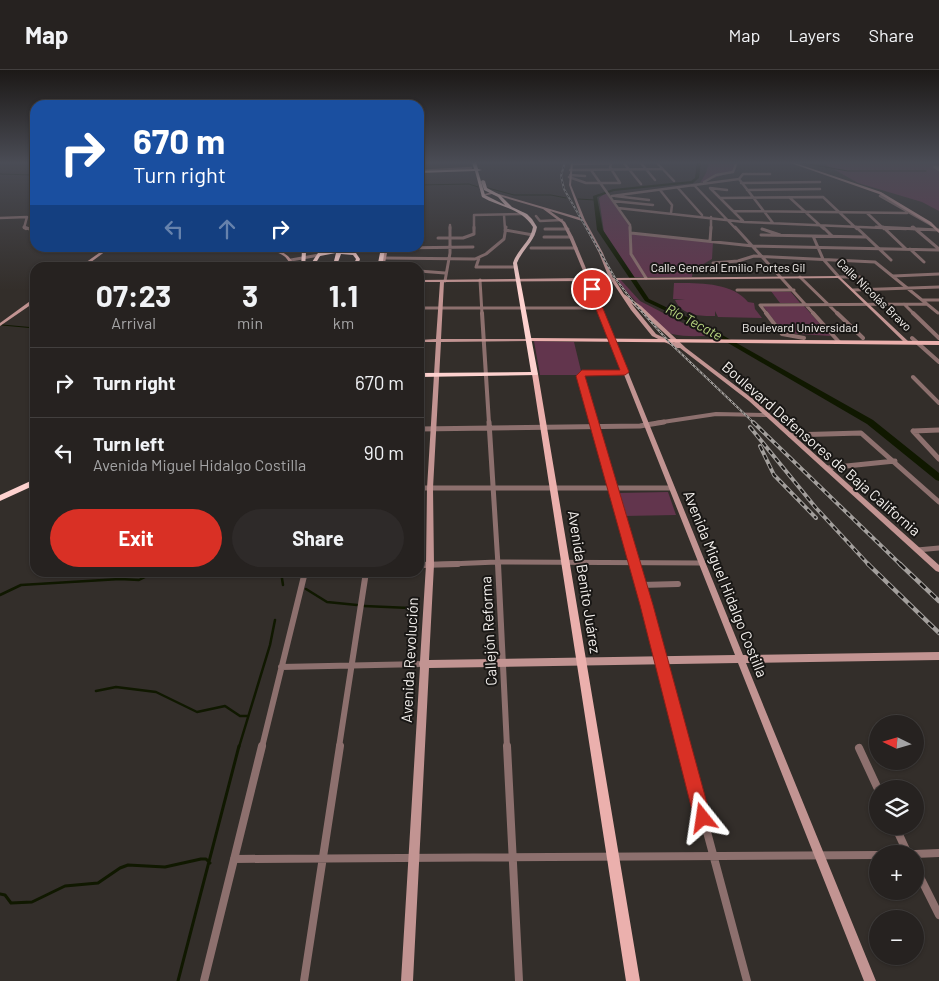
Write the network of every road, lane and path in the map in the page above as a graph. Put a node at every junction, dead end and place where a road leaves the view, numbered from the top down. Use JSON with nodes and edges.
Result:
{"nodes":[{"id":1,"x":503,"y":205,"type":"edge"},
{"id":2,"x":508,"y":205,"type":"edge"},
{"id":3,"x":532,"y":205,"type":"edge"},
{"id":4,"x":578,"y":205,"type":"edge"},
{"id":5,"x":616,"y":205,"type":"edge"},
{"id":6,"x":648,"y":205,"type":"edge"},
{"id":7,"x":653,"y":205,"type":"joint"},
{"id":8,"x":672,"y":205,"type":"edge"},
{"id":9,"x":693,"y":205,"type":"edge"},
{"id":10,"x":713,"y":205,"type":"edge"},
{"id":11,"x":727,"y":205,"type":"edge"},
{"id":12,"x":759,"y":205,"type":"edge"},
{"id":13,"x":798,"y":205,"type":"edge"},
{"id":14,"x":830,"y":205,"type":"edge"},
{"id":15,"x":893,"y":205,"type":"edge"},
{"id":16,"x":897,"y":205,"type":"edge"},
{"id":17,"x":510,"y":207,"type":"junction"},
{"id":18,"x":542,"y":207,"type":"junction"},
{"id":19,"x":618,"y":208,"type":"junction"},
{"id":20,"x":547,"y":210,"type":"junction"},
{"id":21,"x":733,"y":211,"type":"junction"},
{"id":22,"x":764,"y":211,"type":"junction"},
{"id":23,"x":658,"y":212,"type":"junction"},
{"id":24,"x":807,"y":212,"type":"junction"},
{"id":25,"x":672,"y":213,"type":"junction"},
{"id":26,"x":840,"y":213,"type":"junction"},
{"id":27,"x":867,"y":213,"type":"junction"},
{"id":28,"x":907,"y":213,"type":"junction"},
{"id":29,"x":524,"y":214,"type":"junction"},
{"id":30,"x":504,"y":215,"type":"junction"},
{"id":31,"x":572,"y":215,"type":"junction"},
{"id":32,"x":536,"y":216,"type":"dead end"},
{"id":33,"x":703,"y":216,"type":"junction"},
{"id":34,"x":710,"y":217,"type":"junction"},
{"id":35,"x":0,"y":218,"type":"edge"},
{"id":36,"x":672,"y":218,"type":"dead end"},
{"id":37,"x":727,"y":219,"type":"junction"},
{"id":38,"x":562,"y":220,"type":"junction"},
{"id":39,"x":583,"y":220,"type":"junction"},
{"id":40,"x":744,"y":222,"type":"junction"},
{"id":41,"x":773,"y":223,"type":"junction"},
{"id":42,"x":819,"y":224,"type":"junction"},
{"id":43,"x":450,"y":225,"type":"dead end"},
{"id":44,"x":854,"y":225,"type":"junction"},
{"id":45,"x":880,"y":226,"type":"junction"},
{"id":46,"x":912,"y":227,"type":"junction"},
{"id":47,"x":762,"y":228,"type":"dead end"},
{"id":48,"x":545,"y":229,"type":"dead end"},
{"id":49,"x":568,"y":229,"type":"junction"},
{"id":50,"x":937,"y":229,"type":"edge"},
{"id":51,"x":30,"y":230,"type":"edge"},
{"id":52,"x":505,"y":230,"type":"junction"},
{"id":53,"x":631,"y":233,"type":"junction"},
{"id":54,"x":533,"y":235,"type":"junction"},
{"id":55,"x":761,"y":235,"type":"dead end"},
{"id":56,"x":780,"y":236,"type":"junction"},
{"id":57,"x":813,"y":236,"type":"junction"},
{"id":58,"x":832,"y":236,"type":"junction"},
{"id":59,"x":544,"y":237,"type":"dead end"},
{"id":60,"x":572,"y":237,"type":"junction"},
{"id":61,"x":867,"y":237,"type":"junction"},
{"id":62,"x":438,"y":238,"type":"dead end"},
{"id":63,"x":450,"y":238,"type":"junction"},
{"id":64,"x":710,"y":241,"type":"junction"},
{"id":65,"x":754,"y":246,"type":"junction"},
{"id":66,"x":450,"y":247,"type":"junction"},
{"id":67,"x":473,"y":247,"type":"dead end"},
{"id":68,"x":816,"y":247,"type":"junction"},
{"id":69,"x":424,"y":248,"type":"edge"},
{"id":70,"x":531,"y":248,"type":"dead end"},
{"id":71,"x":576,"y":248,"type":"junction"},
{"id":72,"x":878,"y":248,"type":"junction"},
{"id":73,"x":908,"y":249,"type":"junction"},
{"id":74,"x":939,"y":249,"type":"edge"},
{"id":75,"x":102,"y":252,"type":"edge"},
{"id":76,"x":279,"y":252,"type":"edge"},
{"id":77,"x":304,"y":252,"type":"edge"},
{"id":78,"x":385,"y":252,"type":"edge"},
{"id":79,"x":339,"y":253,"type":"junction"},
{"id":80,"x":319,"y":255,"type":"junction"},
{"id":81,"x":763,"y":256,"type":"junction"},
{"id":82,"x":304,"y":258,"type":"junction"},
{"id":83,"x":384,"y":258,"type":"junction"},
{"id":84,"x":480,"y":258,"type":"junction"},
{"id":85,"x":449,"y":259,"type":"junction"},
{"id":86,"x":823,"y":259,"type":"junction"},
{"id":87,"x":291,"y":260,"type":"joint"},
{"id":88,"x":455,"y":260,"type":"junction"},
{"id":89,"x":891,"y":260,"type":"dead end"},
{"id":90,"x":88,"y":262,"type":"edge"},
{"id":91,"x":304,"y":262,"type":"edge"},
{"id":92,"x":314,"y":262,"type":"edge"},
{"id":93,"x":333,"y":262,"type":"edge"},
{"id":94,"x":357,"y":262,"type":"edge"},
{"id":95,"x":382,"y":262,"type":"edge"},
{"id":96,"x":924,"y":262,"type":"dead end"},
{"id":97,"x":713,"y":263,"type":"dead end"},
{"id":98,"x":476,"y":264,"type":"junction"},
{"id":99,"x":516,"y":267,"type":"junction"},
{"id":100,"x":424,"y":271,"type":"edge"},
{"id":101,"x":445,"y":273,"type":"junction"},
{"id":102,"x":939,"y":274,"type":"edge"},
{"id":103,"x":893,"y":276,"type":"junction"},
{"id":104,"x":781,"y":277,"type":"junction"},
{"id":105,"x":800,"y":277,"type":"junction"},
{"id":106,"x":839,"y":277,"type":"junction"},
{"id":107,"x":860,"y":277,"type":"dead end"},
{"id":108,"x":611,"y":278,"type":"junction"},
{"id":109,"x":646,"y":278,"type":"junction"},
{"id":110,"x":518,"y":279,"type":"junction"},
{"id":111,"x":587,"y":279,"type":"junction"},
{"id":112,"x":480,"y":280,"type":"junction"},
{"id":113,"x":424,"y":281,"type":"edge"},
{"id":114,"x":443,"y":281,"type":"junction"},
{"id":115,"x":939,"y":287,"type":"edge"},
{"id":116,"x":907,"y":288,"type":"junction"},
{"id":117,"x":737,"y":290,"type":"dead end"},
{"id":118,"x":794,"y":290,"type":"junction"},
{"id":119,"x":853,"y":290,"type":"junction"},
{"id":120,"x":622,"y":294,"type":"junction"},
{"id":121,"x":922,"y":300,"type":"junction"},
{"id":122,"x":939,"y":300,"type":"edge"},
{"id":123,"x":30,"y":304,"type":"edge"},
{"id":124,"x":829,"y":304,"type":"junction"},
{"id":125,"x":868,"y":304,"type":"junction"},
{"id":126,"x":904,"y":304,"type":"junction"},
{"id":127,"x":927,"y":304,"type":"junction"},
{"id":128,"x":806,"y":305,"type":"junction"},
{"id":129,"x":482,"y":307,"type":"junction"},
{"id":130,"x":522,"y":307,"type":"junction"},
{"id":131,"x":424,"y":308,"type":"edge"},
{"id":132,"x":441,"y":308,"type":"junction"},
{"id":133,"x":599,"y":308,"type":"junction"},
{"id":134,"x":938,"y":313,"type":"edge"},
{"id":135,"x":0,"y":325,"type":"edge"},
{"id":136,"x":610,"y":334,"type":"junction"},
{"id":137,"x":653,"y":334,"type":"junction"},
{"id":138,"x":804,"y":338,"type":"junction"},
{"id":139,"x":863,"y":338,"type":"junction"},
{"id":140,"x":939,"y":338,"type":"edge"},
{"id":141,"x":625,"y":339,"type":"junction"},
{"id":142,"x":646,"y":339,"type":"junction"},
{"id":143,"x":439,"y":340,"type":"junction"},
{"id":144,"x":484,"y":340,"type":"junction"},
{"id":145,"x":528,"y":340,"type":"junction"},
{"id":146,"x":613,"y":340,"type":"junction"},
{"id":147,"x":663,"y":340,"type":"junction"},
{"id":148,"x":675,"y":340,"type":"junction"},
{"id":149,"x":837,"y":340,"type":"junction"},
{"id":150,"x":910,"y":340,"type":"junction"},
{"id":151,"x":424,"y":341,"type":"edge"},
{"id":152,"x":939,"y":343,"type":"edge"},
{"id":153,"x":684,"y":349,"type":"junction"},
{"id":154,"x":939,"y":362,"type":"edge"},
{"id":155,"x":485,"y":372,"type":"junction"},
{"id":156,"x":535,"y":372,"type":"junction"},
{"id":157,"x":625,"y":372,"type":"junction"},
{"id":158,"x":424,"y":373,"type":"edge"},
{"id":159,"x":438,"y":373,"type":"junction"},
{"id":160,"x":913,"y":377,"type":"dead end"},
{"id":161,"x":939,"y":403,"type":"edge"},
{"id":162,"x":768,"y":415,"type":"junction"},
{"id":163,"x":647,"y":425,"type":"junction"},
{"id":164,"x":594,"y":427,"type":"junction"},
{"id":165,"x":544,"y":428,"type":"junction"},
{"id":166,"x":424,"y":429,"type":"edge"},
{"id":167,"x":434,"y":429,"type":"junction"},
{"id":168,"x":489,"y":429,"type":"junction"},
{"id":169,"x":939,"y":430,"type":"edge"},
{"id":170,"x":790,"y":434,"type":"junction"},
{"id":171,"x":939,"y":459,"type":"edge"},
{"id":172,"x":895,"y":461,"type":"junction"},
{"id":173,"x":827,"y":468,"type":"junction"},
{"id":174,"x":30,"y":484,"type":"edge"},
{"id":175,"x":554,"y":487,"type":"junction"},
{"id":176,"x":611,"y":487,"type":"junction"},
{"id":177,"x":424,"y":488,"type":"edge"},
{"id":178,"x":430,"y":488,"type":"junction"},
{"id":179,"x":492,"y":488,"type":"junction"},
{"id":180,"x":670,"y":488,"type":"junction"},
{"id":181,"x":0,"y":498,"type":"edge"},
{"id":182,"x":939,"y":502,"type":"edge"},
{"id":183,"x":939,"y":548,"type":"edge"},
{"id":184,"x":917,"y":550,"type":"junction"},
{"id":185,"x":498,"y":562,"type":"junction"},
{"id":186,"x":567,"y":563,"type":"junction"},
{"id":187,"x":700,"y":563,"type":"junction"},
{"id":188,"x":635,"y":564,"type":"junction"},
{"id":189,"x":424,"y":565,"type":"edge"},
{"id":190,"x":430,"y":565,"type":"junction"},
{"id":191,"x":939,"y":570,"type":"edge"},
{"id":192,"x":304,"y":577,"type":"edge"},
{"id":193,"x":365,"y":577,"type":"edge"},
{"id":194,"x":678,"y":584,"type":"dead end"},
{"id":195,"x":641,"y":585,"type":"junction"},
{"id":196,"x":939,"y":656,"type":"edge"},
{"id":197,"x":740,"y":658,"type":"junction"},
{"id":198,"x":660,"y":660,"type":"junction"},
{"id":199,"x":582,"y":662,"type":"junction"},
{"id":200,"x":504,"y":663,"type":"junction"},
{"id":201,"x":423,"y":664,"type":"junction"},
{"id":202,"x":352,"y":665,"type":"junction"},
{"id":203,"x":281,"y":667,"type":"junction"},
{"id":204,"x":859,"y":748,"type":"dead end"},
{"id":205,"x":874,"y":780,"type":"edge"},
{"id":206,"x":817,"y":854,"type":"junction"},
{"id":207,"x":869,"y":854,"type":"edge"},
{"id":208,"x":924,"y":854,"type":"edge"},
{"id":209,"x":939,"y":854,"type":"edge"},
{"id":210,"x":511,"y":856,"type":"junction"},
{"id":211,"x":613,"y":856,"type":"junction"},
{"id":212,"x":713,"y":856,"type":"junction"},
{"id":213,"x":323,"y":857,"type":"junction"},
{"id":214,"x":414,"y":858,"type":"junction"},
{"id":215,"x":234,"y":859,"type":"junction"},
{"id":216,"x":924,"y":885,"type":"edge"},
{"id":217,"x":939,"y":915,"type":"edge"},
{"id":218,"x":204,"y":981,"type":"edge"},
{"id":219,"x":304,"y":981,"type":"edge"},
{"id":220,"x":407,"y":981,"type":"edge"},
{"id":221,"x":519,"y":981,"type":"edge"},
{"id":222,"x":633,"y":981,"type":"edge"},
{"id":223,"x":747,"y":981,"type":"edge"},
{"id":224,"x":870,"y":981,"type":"edge"}],
"edges":[{"from":1,"to":17,"type":"highway"},
{"from":2,"to":17,"type":"highway"},
{"from":3,"to":18,"type":"main road"},
{"from":4,"to":39,"type":"main road","name":"Boulevard Defensores de Baja California"},
{"from":5,"to":19,"type":"street"},
{"from":6,"to":7,"type":"street"},
{"from":7,"to":23,"type":"street"},
{"from":8,"to":25,"type":"street"},
{"from":9,"to":33,"type":"street"},
{"from":10,"to":37,"type":"street"},
{"from":11,"to":21,"type":"street"},
{"from":12,"to":22,"type":"street"},
{"from":13,"to":24,"type":"street","name":"Calle Nicolás Bravo"},
{"from":14,"to":26,"type":"street"},
{"from":15,"to":28,"type":"street"},
{"from":16,"to":50,"type":"main road"},
{"from":17,"to":29,"type":"highway"},
{"from":18,"to":20,"type":"main road","name":"Avenida Miguel Hidalgo Costilla"},
{"from":18,"to":31,"type":"main road"},
{"from":19,"to":23,"type":"street"},
{"from":19,"to":53,"type":"street"},
{"from":20,"to":31,"type":"main road"},
{"from":20,"to":38,"type":"main road","name":"Avenida Miguel Hidalgo Costilla"},
{"from":21,"to":22,"type":"street"},
{"from":21,"to":40,"type":"street"},
{"from":22,"to":24,"type":"street"},
{"from":22,"to":41,"type":"street"},
{"from":23,"to":25,"type":"street"},
{"from":24,"to":26,"type":"street"},
{"from":24,"to":42,"type":"street","name":"Calle Nicolás Bravo"},
{"from":25,"to":33,"type":"street"},
{"from":25,"to":36,"type":"street"},
{"from":26,"to":27,"type":"street"},
{"from":26,"to":44,"type":"street"},
{"from":27,"to":28,"type":"street"},
{"from":27,"to":45,"type":"street"},
{"from":28,"to":50,"type":"street"},
{"from":29,"to":30,"type":"street"},
{"from":29,"to":54,"type":"highway"},
{"from":30,"to":52,"type":"street"},
{"from":30,"to":63,"type":"street"},
{"from":31,"to":39,"type":"main road"},
{"from":32,"to":38,"type":"street"},
{"from":33,"to":34,"type":"street"},
{"from":34,"to":37,"type":"street"},
{"from":34,"to":64,"type":"street"},
{"from":35,"to":51,"type":"street"},
{"from":37,"to":40,"type":"street"},
{"from":37,"to":65,"type":"street"},
{"from":38,"to":49,"type":"main road","name":"Avenida Miguel Hidalgo Costilla"},
{"from":39,"to":108,"type":"main road","name":"Boulevard Defensores de Baja California"},
{"from":40,"to":41,"type":"street"},
{"from":41,"to":42,"type":"street"},
{"from":42,"to":44,"type":"street"},
{"from":42,"to":58,"type":"street","name":"Calle Nicolás Bravo"},
{"from":43,"to":63,"type":"street"},
{"from":44,"to":45,"type":"street"},
{"from":44,"to":61,"type":"street"},
{"from":45,"to":46,"type":"street"},
{"from":45,"to":73,"type":"street"},
{"from":46,"to":50,"type":"street"},
{"from":46,"to":74,"type":"street"},
{"from":47,"to":56,"type":"street"},
{"from":48,"to":49,"type":"street"},
{"from":49,"to":60,"type":"main road","name":"Avenida Miguel Hidalgo Costilla"},
{"from":52,"to":54,"type":"street"},
{"from":52,"to":84,"type":"street"},
{"from":53,"to":64,"type":"street"},
{"from":53,"to":109,"type":"street"},
{"from":54,"to":99,"type":"highway"},
{"from":55,"to":56,"type":"street"},
{"from":56,"to":57,"type":"street"},
{"from":57,"to":58,"type":"street"},
{"from":57,"to":68,"type":"street","name":"Calle Nicolás Bravo"},
{"from":58,"to":61,"type":"street"},
{"from":59,"to":60,"type":"street"},
{"from":60,"to":71,"type":"main road","name":"Avenida Miguel Hidalgo Costilla"},
{"from":61,"to":72,"type":"street"},
{"from":62,"to":63,"type":"street"},
{"from":63,"to":66,"type":"street"},
{"from":64,"to":65,"type":"street"},
{"from":65,"to":68,"type":"street"},
{"from":65,"to":81,"type":"street"},
{"from":66,"to":67,"type":"street"},
{"from":66,"to":69,"type":"street"},
{"from":66,"to":85,"type":"street"},
{"from":68,"to":72,"type":"street"},
{"from":68,"to":86,"type":"street","name":"Calle Nicolás Bravo"},
{"from":70,"to":71,"type":"street"},
{"from":71,"to":111,"type":"main road","name":"Avenida Miguel Hidalgo Costilla"},
{"from":72,"to":73,"type":"street"},
{"from":72,"to":89,"type":"street"},
{"from":73,"to":74,"type":"street"},
{"from":73,"to":96,"type":"street"},
{"from":75,"to":90,"type":"main road"},
{"from":76,"to":87,"type":"main road"},
{"from":77,"to":82,"type":"highway"},
{"from":78,"to":83,"type":"main road"},
{"from":79,"to":80,"type":"highway"},
{"from":79,"to":93,"type":"highway"},
{"from":79,"to":94,"type":"highway"},
{"from":80,"to":82,"type":"street"},
{"from":80,"to":92,"type":"highway"},
{"from":81,"to":86,"type":"street"},
{"from":81,"to":97,"type":"street"},
{"from":81,"to":104,"type":"street"},
{"from":82,"to":87,"type":"street"},
{"from":82,"to":91,"type":"highway"},
{"from":83,"to":85,"type":"street"},
{"from":83,"to":95,"type":"main road"},
{"from":84,"to":88,"type":"street"},
{"from":84,"to":98,"type":"street"},
{"from":85,"to":88,"type":"street"},
{"from":85,"to":101,"type":"street"},
{"from":86,"to":103,"type":"street"},
{"from":86,"to":106,"type":"street","name":"Calle Nicolás Bravo"},
{"from":88,"to":98,"type":"street"},
{"from":98,"to":99,"type":"street"},
{"from":99,"to":110,"type":"highway","name":"Avenida Benito Juárez"},
{"from":100,"to":101,"type":"street"},
{"from":101,"to":114,"type":"street"},
{"from":102,"to":103,"type":"street"},
{"from":103,"to":116,"type":"street"},
{"from":104,"to":105,"type":"main road","name":"Calle General Emilio Portes Gil"},
{"from":104,"to":109,"type":"main road","name":"Calle General Emilio Portes Gil"},
{"from":104,"to":118,"type":"street"},
{"from":105,"to":106,"type":"main road","name":"Calle General Emilio Portes Gil"},
{"from":105,"to":124,"type":"street"},
{"from":106,"to":107,"type":"street"},
{"from":106,"to":119,"type":"main road","name":"Calle Nicolás Bravo"},
{"from":108,"to":109,"type":"main road","name":"Calle General Emilio Portes Gil"},
{"from":108,"to":111,"type":"main road","name":"Calle General Emilio Portes Gil"},
{"from":108,"to":120,"type":"main road","name":"Boulevard Defensores de Baja California"},
{"from":110,"to":111,"type":"main road","name":"Calle General Emilio Portes Gil"},
{"from":110,"to":112,"type":"main road","name":"Calle General Emilio Portes Gil"},
{"from":110,"to":130,"type":"highway","name":"Avenida Benito Juárez"},
{"from":111,"to":133,"type":"main road","name":"Avenida Miguel Hidalgo Costilla"},
{"from":112,"to":114,"type":"main road","name":"Calle General Emilio Portes Gil"},
{"from":112,"to":129,"type":"street","name":"Callejón Reforma"},
{"from":113,"to":114,"type":"main road","name":"Calle General Emilio Portes Gil"},
{"from":114,"to":132,"type":"main road","name":"Avenida Revolución"},
{"from":115,"to":116,"type":"street"},
{"from":116,"to":119,"type":"street"},
{"from":116,"to":121,"type":"street"},
{"from":117,"to":118,"type":"street"},
{"from":118,"to":128,"type":"street"},
{"from":119,"to":125,"type":"main road","name":"Calle Nicolás Bravo"},
{"from":120,"to":137,"type":"main road","name":"Boulevard Defensores de Baja California"},
{"from":120,"to":148,"type":"main road","name":"Boulevard Defensores de Baja California"},
{"from":121,"to":122,"type":"street"},
{"from":121,"to":127,"type":"street"},
{"from":123,"to":135,"type":"main road"},
{"from":124,"to":125,"type":"street"},
{"from":124,"to":128,"type":"street"},
{"from":124,"to":139,"type":"street"},
{"from":125,"to":126,"type":"street"},
{"from":125,"to":150,"type":"main road","name":"Calle Nicolás Bravo"},
{"from":126,"to":127,"type":"street"},
{"from":126,"to":140,"type":"street"},
{"from":127,"to":134,"type":"street"},
{"from":128,"to":138,"type":"street"},
{"from":128,"to":149,"type":"street"},
{"from":129,"to":130,"type":"street"},
{"from":129,"to":132,"type":"street"},
{"from":129,"to":144,"type":"street","name":"Callejón Reforma"},
{"from":130,"to":133,"type":"street"},
{"from":130,"to":145,"type":"highway","name":"Avenida Benito Juárez"},
{"from":131,"to":132,"type":"street"},
{"from":132,"to":143,"type":"main road","name":"Avenida Revolución"},
{"from":133,"to":136,"type":"main road","name":"Avenida Miguel Hidalgo Costilla"},
{"from":136,"to":141,"type":"main road"},
{"from":136,"to":146,"type":"main road","name":"Avenida Miguel Hidalgo Costilla"},
{"from":137,"to":142,"type":"main road"},
{"from":137,"to":147,"type":"main road","name":"Boulevard Defensores de Baja California"},
{"from":138,"to":148,"type":"main road","name":"Boulevard Universidad"},
{"from":138,"to":149,"type":"main road","name":"Boulevard Universidad"},
{"from":139,"to":149,"type":"main road","name":"Boulevard Universidad"},
{"from":139,"to":150,"type":"main road","name":"Boulevard Universidad"},
{"from":140,"to":150,"type":"main road","name":"Boulevard Universidad"},
{"from":141,"to":142,"type":"main road"},
{"from":141,"to":146,"type":"main road"},
{"from":142,"to":147,"type":"main road"},
{"from":143,"to":144,"type":"main road"},
{"from":143,"to":151,"type":"main road"},
{"from":143,"to":159,"type":"main road","name":"Avenida Revolución"},
{"from":144,"to":145,"type":"main road"},
{"from":144,"to":155,"type":"street","name":"Callejón Reforma"},
{"from":145,"to":146,"type":"main road"},
{"from":145,"to":156,"type":"highway","name":"Avenida Benito Juárez"},
{"from":146,"to":147,"type":"main road"},
{"from":146,"to":157,"type":"main road","name":"Avenida Miguel Hidalgo Costilla"},
{"from":147,"to":148,"type":"main road","name":"Boulevard Universidad"},
{"from":147,"to":153,"type":"main road","name":"Boulevard Defensores de Baja California"},
{"from":148,"to":149,"type":"main road","name":"Boulevard Universidad"},
{"from":148,"to":153,"type":"main road","name":"Boulevard Defensores de Baja California"},
{"from":149,"to":150,"type":"main road","name":"Boulevard Universidad"},
{"from":150,"to":152,"type":"main road","name":"Boulevard Universidad"},
{"from":150,"to":154,"type":"street"},
{"from":153,"to":162,"type":"main road","name":"Boulevard Defensores de Baja California"},
{"from":155,"to":156,"type":"highway"},
{"from":155,"to":159,"type":"highway"},
{"from":155,"to":168,"type":"street","name":"Callejón Reforma"},
{"from":156,"to":165,"type":"main road","name":"Avenida Benito Juárez"},
{"from":157,"to":163,"type":"main road","name":"Avenida Miguel Hidalgo Costilla"},
{"from":157,"to":164,"type":"street"},
{"from":158,"to":159,"type":"highway"},
{"from":159,"to":167,"type":"main road","name":"Avenida Revolución"},
{"from":160,"to":161,"type":"street"},
{"from":162,"to":163,"type":"street"},
{"from":162,"to":170,"type":"main road","name":"Boulevard Defensores de Baja California"},
{"from":163,"to":164,"type":"street"},
{"from":163,"to":180,"type":"main road","name":"Avenida Miguel Hidalgo Costilla"},
{"from":164,"to":165,"type":"street"},
{"from":164,"to":176,"type":"street"},
{"from":165,"to":168,"type":"street"},
{"from":165,"to":175,"type":"main road","name":"Avenida Benito Juárez"},
{"from":166,"to":167,"type":"street"},
{"from":167,"to":168,"type":"street"},
{"from":167,"to":178,"type":"main road","name":"Avenida Revolución"},
{"from":168,"to":179,"type":"street","name":"Callejón Reforma"},
{"from":169,"to":171,"type":"street"},
{"from":170,"to":172,"type":"street"},
{"from":170,"to":173,"type":"main road","name":"Boulevard Defensores de Baja California"},
{"from":172,"to":173,"type":"street"},
{"from":172,"to":182,"type":"street"},
{"from":173,"to":184,"type":"main road","name":"Boulevard Defensores de Baja California"},
{"from":174,"to":181,"type":"highway"},
{"from":175,"to":176,"type":"street"},
{"from":175,"to":179,"type":"street"},
{"from":175,"to":186,"type":"main road","name":"Avenida Benito Juárez"},
{"from":176,"to":180,"type":"street"},
{"from":176,"to":188,"type":"street"},
{"from":177,"to":178,"type":"street"},
{"from":178,"to":179,"type":"street"},
{"from":178,"to":190,"type":"main road","name":"Avenida Revolución"},
{"from":179,"to":185,"type":"street","name":"Callejón Reforma"},
{"from":180,"to":187,"type":"main road","name":"Avenida Miguel Hidalgo Costilla"},
{"from":183,"to":184,"type":"street"},
{"from":184,"to":191,"type":"main road","name":"Boulevard Defensores de Baja California"},
{"from":185,"to":186,"type":"street"},
{"from":185,"to":190,"type":"street"},
{"from":185,"to":200,"type":"street","name":"Callejón Reforma"},
{"from":186,"to":188,"type":"street"},
{"from":186,"to":199,"type":"main road","name":"Avenida Benito Juárez"},
{"from":187,"to":188,"type":"street"},
{"from":187,"to":197,"type":"main road","name":"Avenida Miguel Hidalgo Costilla"},
{"from":188,"to":195,"type":"street"},
{"from":189,"to":190,"type":"street"},
{"from":190,"to":201,"type":"main road","name":"Avenida Revolución"},
{"from":192,"to":203,"type":"street"},
{"from":193,"to":202,"type":"street"},
{"from":194,"to":195,"type":"street"},
{"from":195,"to":198,"type":"street"},
{"from":196,"to":197,"type":"main road"},
{"from":197,"to":198,"type":"main road"},
{"from":197,"to":206,"type":"main road","name":"Avenida Miguel Hidalgo Costilla"},
{"from":198,"to":199,"type":"main road"},
{"from":198,"to":212,"type":"street"},
{"from":199,"to":200,"type":"main road"},
{"from":199,"to":211,"type":"main road","name":"Avenida Benito Juárez"},
{"from":200,"to":201,"type":"main road"},
{"from":200,"to":210,"type":"street","name":"Callejón Reforma"},
{"from":201,"to":202,"type":"street"},
{"from":201,"to":214,"type":"main road","name":"Avenida Revolución"},
{"from":202,"to":203,"type":"street"},
{"from":202,"to":213,"type":"street"},
{"from":203,"to":215,"type":"street"},
{"from":204,"to":205,"type":"street"},
{"from":206,"to":207,"type":"street"},
{"from":206,"to":212,"type":"street"},
{"from":206,"to":224,"type":"main road","name":"Avenida Miguel Hidalgo Costilla"},
{"from":208,"to":209,"type":"street"},
{"from":210,"to":211,"type":"street"},
{"from":210,"to":214,"type":"street"},
{"from":210,"to":221,"type":"street","name":"Callejón Reforma"},
{"from":211,"to":212,"type":"street"},
{"from":211,"to":222,"type":"main road","name":"Avenida Benito Juárez"},
{"from":212,"to":223,"type":"street"},
{"from":213,"to":214,"type":"street"},
{"from":213,"to":215,"type":"street"},
{"from":213,"to":219,"type":"street"},
{"from":214,"to":220,"type":"main road","name":"Avenida Revolución"},
{"from":215,"to":218,"type":"street"},
{"from":216,"to":217,"type":"street"}]}
